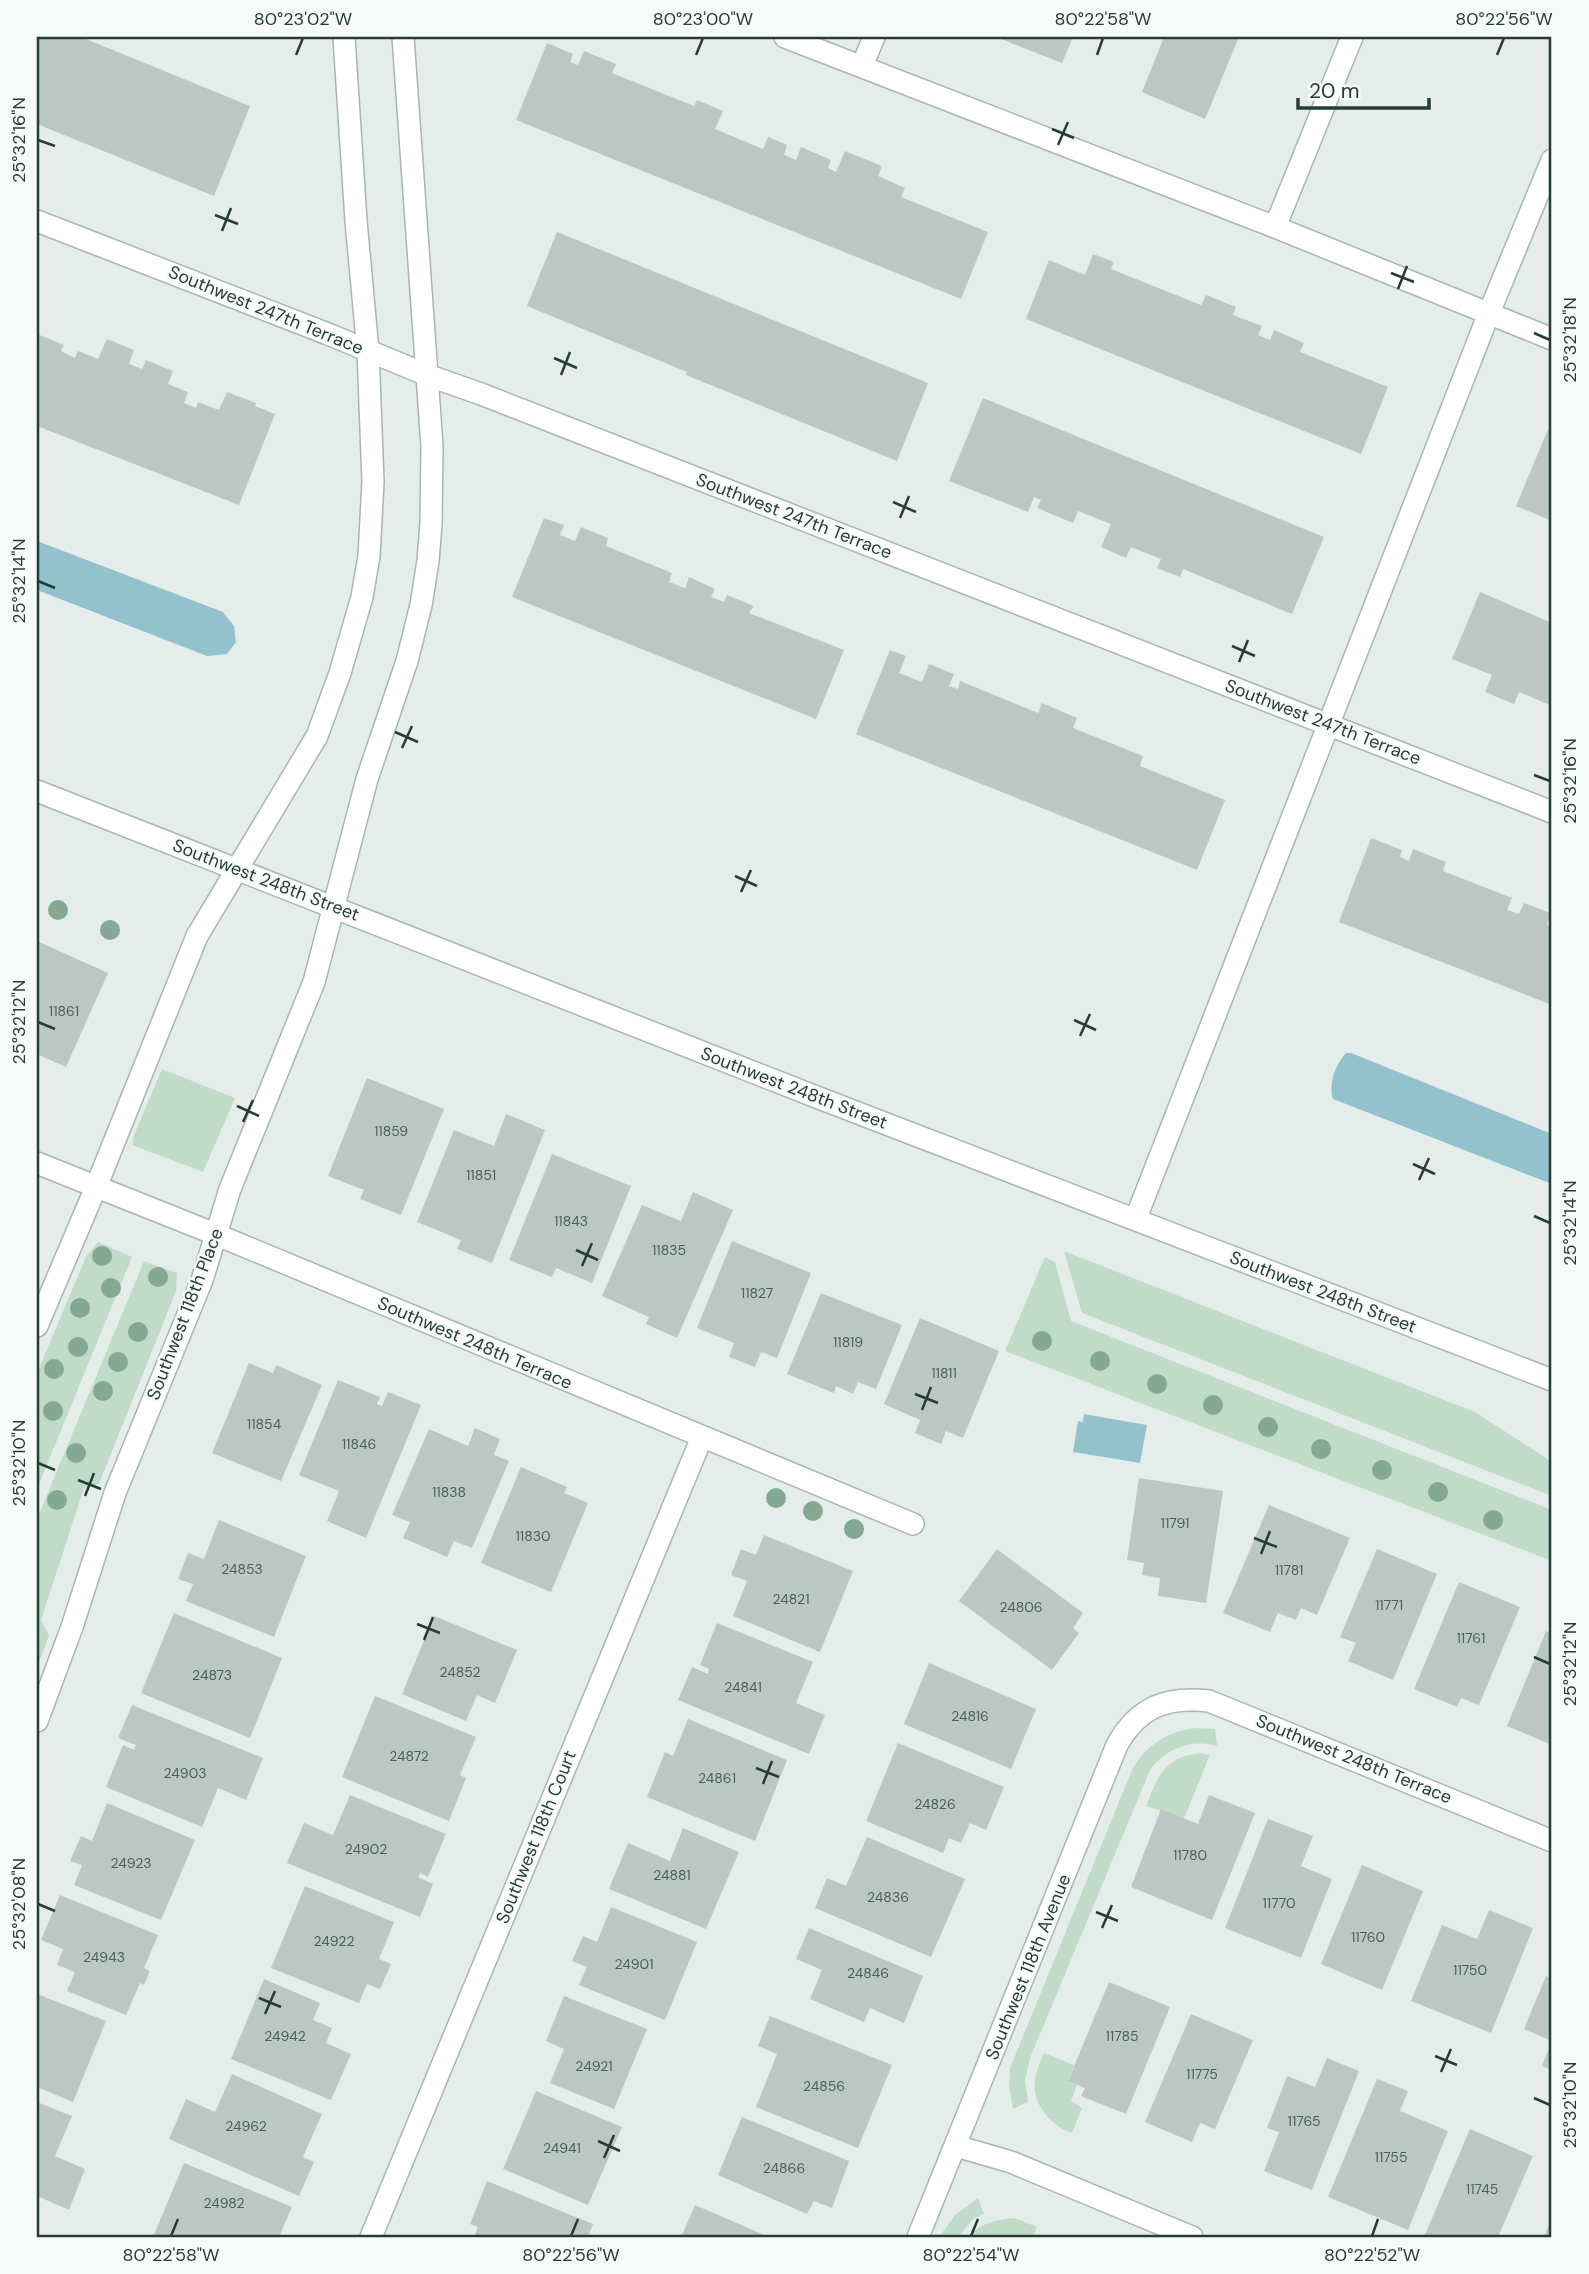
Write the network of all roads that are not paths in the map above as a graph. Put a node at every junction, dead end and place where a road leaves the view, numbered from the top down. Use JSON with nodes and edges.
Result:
{"nodes":[{"id":1,"x":344,"y":37,"type":"edge"},
{"id":2,"x":404,"y":37,"type":"edge"},
{"id":3,"x":785,"y":37,"type":"edge"},
{"id":4,"x":874,"y":37,"type":"edge"},
{"id":5,"x":1352,"y":37,"type":"edge"},
{"id":6,"x":862,"y":66,"type":"junction"},
{"id":7,"x":1552,"y":160,"type":"edge"},
{"id":8,"x":37,"y":220,"type":"edge"},
{"id":9,"x":1275,"y":227,"type":"junction"},
{"id":10,"x":1489,"y":313,"type":"junction"},
{"id":11,"x":1552,"y":339,"type":"edge"},
{"id":12,"x":368,"y":351,"type":"junction"},
{"id":13,"x":427,"y":375,"type":"junction"},
{"id":14,"x":1327,"y":724,"type":"junction"},
{"id":15,"x":37,"y":791,"type":"edge"},
{"id":16,"x":1552,"y":812,"type":"edge"},
{"id":17,"x":236,"y":869,"type":"junction"},
{"id":18,"x":333,"y":907,"type":"junction"},
{"id":19,"x":37,"y":1163,"type":"edge"},
{"id":20,"x":96,"y":1187,"type":"junction"},
{"id":21,"x":1136,"y":1218,"type":"junction"},
{"id":22,"x":215,"y":1234,"type":"junction"},
{"id":23,"x":37,"y":1326,"type":"edge"},
{"id":24,"x":1552,"y":1380,"type":"edge"},
{"id":25,"x":702,"y":1437,"type":"junction"},
{"id":26,"x":913,"y":1524,"type":"dead end"},
{"id":27,"x":1152,"y":1709,"type":"joint"},
{"id":28,"x":37,"y":1721,"type":"edge"},
{"id":29,"x":1552,"y":1841,"type":"edge"},
{"id":30,"x":956,"y":2146,"type":"junction"},
{"id":31,"x":371,"y":2237,"type":"edge"},
{"id":32,"x":918,"y":2237,"type":"edge"},
{"id":33,"x":1192,"y":2237,"type":"edge"}],
"edges":[{"from":1,"to":12,"type":"street"},
{"from":2,"to":13,"type":"street","name":"Southwest 118th Place"},
{"from":3,"to":6,"type":"street"},
{"from":4,"to":6,"type":"street"},
{"from":5,"to":9,"type":"street"},
{"from":6,"to":9,"type":"street"},
{"from":7,"to":10,"type":"street"},
{"from":8,"to":12,"type":"street","name":"Southwest 247th Terrace"},
{"from":9,"to":10,"type":"street"},
{"from":10,"to":11,"type":"street"},
{"from":10,"to":14,"type":"street"},
{"from":12,"to":13,"type":"street","name":"Southwest 247th Terrace"},
{"from":12,"to":17,"type":"street"},
{"from":13,"to":14,"type":"street","name":"Southwest 247th Terrace"},
{"from":13,"to":18,"type":"street","name":"Southwest 118th Place"},
{"from":14,"to":16,"type":"street","name":"Southwest 247th Terrace"},
{"from":14,"to":21,"type":"street"},
{"from":15,"to":17,"type":"street","name":"Southwest 248th Street"},
{"from":17,"to":18,"type":"street","name":"Southwest 248th Street"},
{"from":17,"to":20,"type":"street"},
{"from":18,"to":21,"type":"street","name":"Southwest 248th Street"},
{"from":18,"to":22,"type":"street","name":"Southwest 118th Place"},
{"from":19,"to":20,"type":"street","name":"Southwest 248th Terrace"},
{"from":20,"to":22,"type":"street","name":"Southwest 248th Terrace"},
{"from":20,"to":23,"type":"street"},
{"from":21,"to":24,"type":"street","name":"Southwest 248th Street"},
{"from":22,"to":25,"type":"street","name":"Southwest 248th Terrace"},
{"from":22,"to":28,"type":"street","name":"Southwest 118th Place"},
{"from":25,"to":26,"type":"street","name":"Southwest 248th Terrace"},
{"from":25,"to":31,"type":"street","name":"Southwest 118th Court"},
{"from":27,"to":29,"type":"street","name":"Southwest 248th Terrace"},
{"from":27,"to":30,"type":"street","name":"Southwest 118th Avenue"},
{"from":30,"to":32,"type":"street","name":"Southwest 118th Avenue"},
{"from":30,"to":33,"type":"street"}]}
